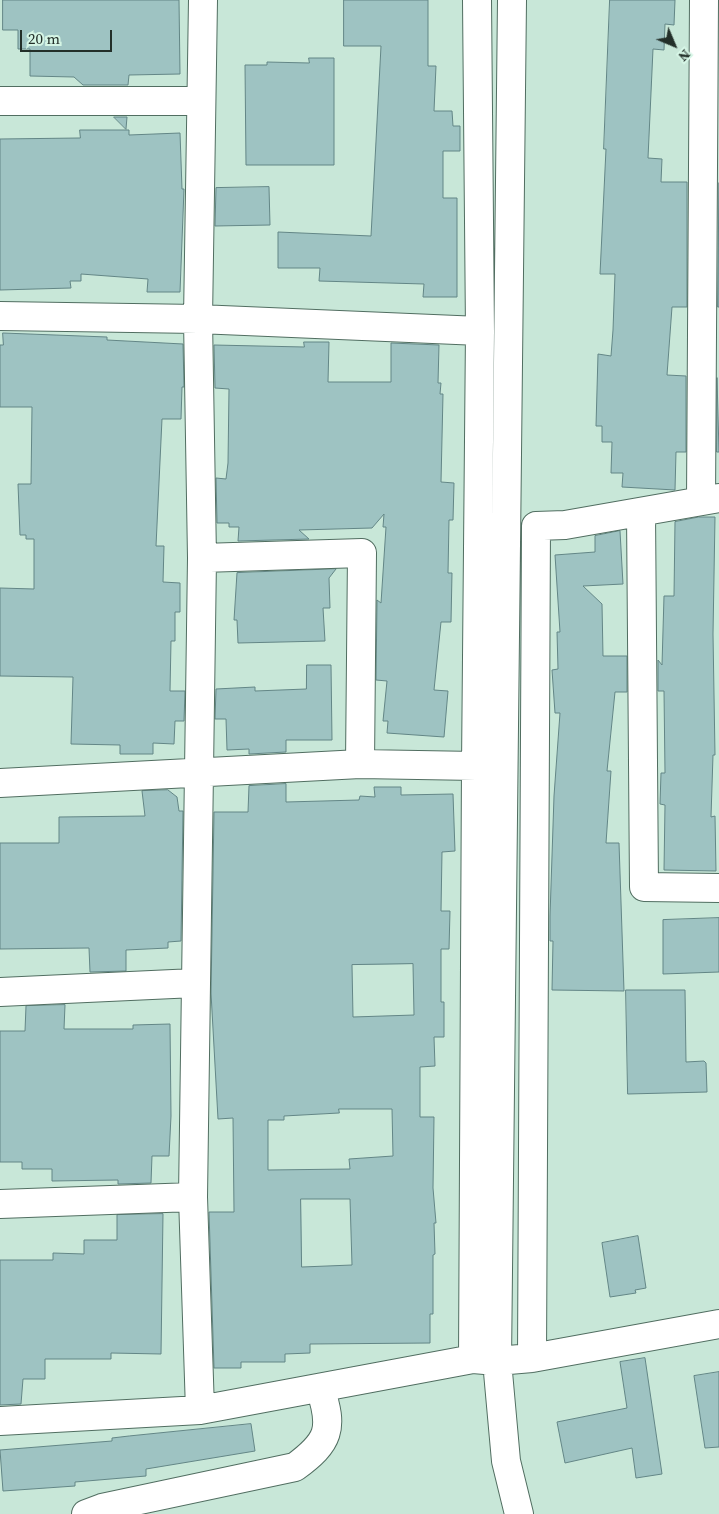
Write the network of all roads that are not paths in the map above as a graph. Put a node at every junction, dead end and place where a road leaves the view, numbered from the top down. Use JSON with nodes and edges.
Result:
{"nodes":[{"id":1,"x":203,"y":0,"type":"edge"},
{"id":2,"x":477,"y":0,"type":"edge"},
{"id":3,"x":512,"y":0,"type":"edge"},
{"id":4,"x":704,"y":0,"type":"edge"},
{"id":5,"x":0,"y":101,"type":"edge"},
{"id":6,"x":201,"y":101,"type":"junction"},
{"id":7,"x":0,"y":316,"type":"edge"},
{"id":8,"x":198,"y":319,"type":"junction"},
{"id":9,"x":480,"y":331,"type":"junction"},
{"id":10,"x":710,"y":500,"type":"edge"},
{"id":11,"x":641,"y":512,"type":"junction"},
{"id":12,"x":202,"y":558,"type":"junction"},
{"id":13,"x":360,"y":764,"type":"junction"},
{"id":14,"x":476,"y":766,"type":"junction"},
{"id":15,"x":199,"y":772,"type":"junction"},
{"id":16,"x":0,"y":783,"type":"edge"},
{"id":17,"x":719,"y":888,"type":"edge"},
{"id":18,"x":195,"y":983,"type":"junction"},
{"id":19,"x":0,"y":992,"type":"edge"},
{"id":20,"x":194,"y":1197,"type":"junction"},
{"id":21,"x":0,"y":1204,"type":"edge"},
{"id":22,"x":719,"y":1324,"type":"edge"},
{"id":23,"x":532,"y":1358,"type":"junction"},
{"id":24,"x":485,"y":1360,"type":"junction"},
{"id":25,"x":320,"y":1388,"type":"junction"},
{"id":26,"x":200,"y":1410,"type":"junction"},
{"id":27,"x":0,"y":1421,"type":"edge"},
{"id":28,"x":86,"y":1514,"type":"edge"},
{"id":29,"x":519,"y":1514,"type":"edge"}],
"edges":[{"from":1,"to":6,"type":"street"},
{"from":2,"to":9,"type":"street"},
{"from":3,"to":24,"type":"street"},
{"from":4,"to":10,"type":"street"},
{"from":5,"to":6,"type":"street"},
{"from":6,"to":8,"type":"street"},
{"from":7,"to":8,"type":"street"},
{"from":8,"to":9,"type":"street"},
{"from":8,"to":12,"type":"street"},
{"from":9,"to":14,"type":"street"},
{"from":10,"to":11,"type":"street"},
{"from":11,"to":17,"type":"street"},
{"from":11,"to":23,"type":"street"},
{"from":12,"to":13,"type":"street"},
{"from":12,"to":15,"type":"street"},
{"from":13,"to":14,"type":"street"},
{"from":13,"to":15,"type":"street"},
{"from":14,"to":24,"type":"street"},
{"from":15,"to":16,"type":"street"},
{"from":15,"to":18,"type":"street"},
{"from":18,"to":19,"type":"street"},
{"from":18,"to":20,"type":"street"},
{"from":20,"to":21,"type":"street"},
{"from":20,"to":26,"type":"street"},
{"from":22,"to":23,"type":"street"},
{"from":23,"to":24,"type":"street"},
{"from":24,"to":25,"type":"street"},
{"from":24,"to":29,"type":"street"},
{"from":25,"to":26,"type":"street"},
{"from":25,"to":28,"type":"street"},
{"from":26,"to":27,"type":"street"}]}
